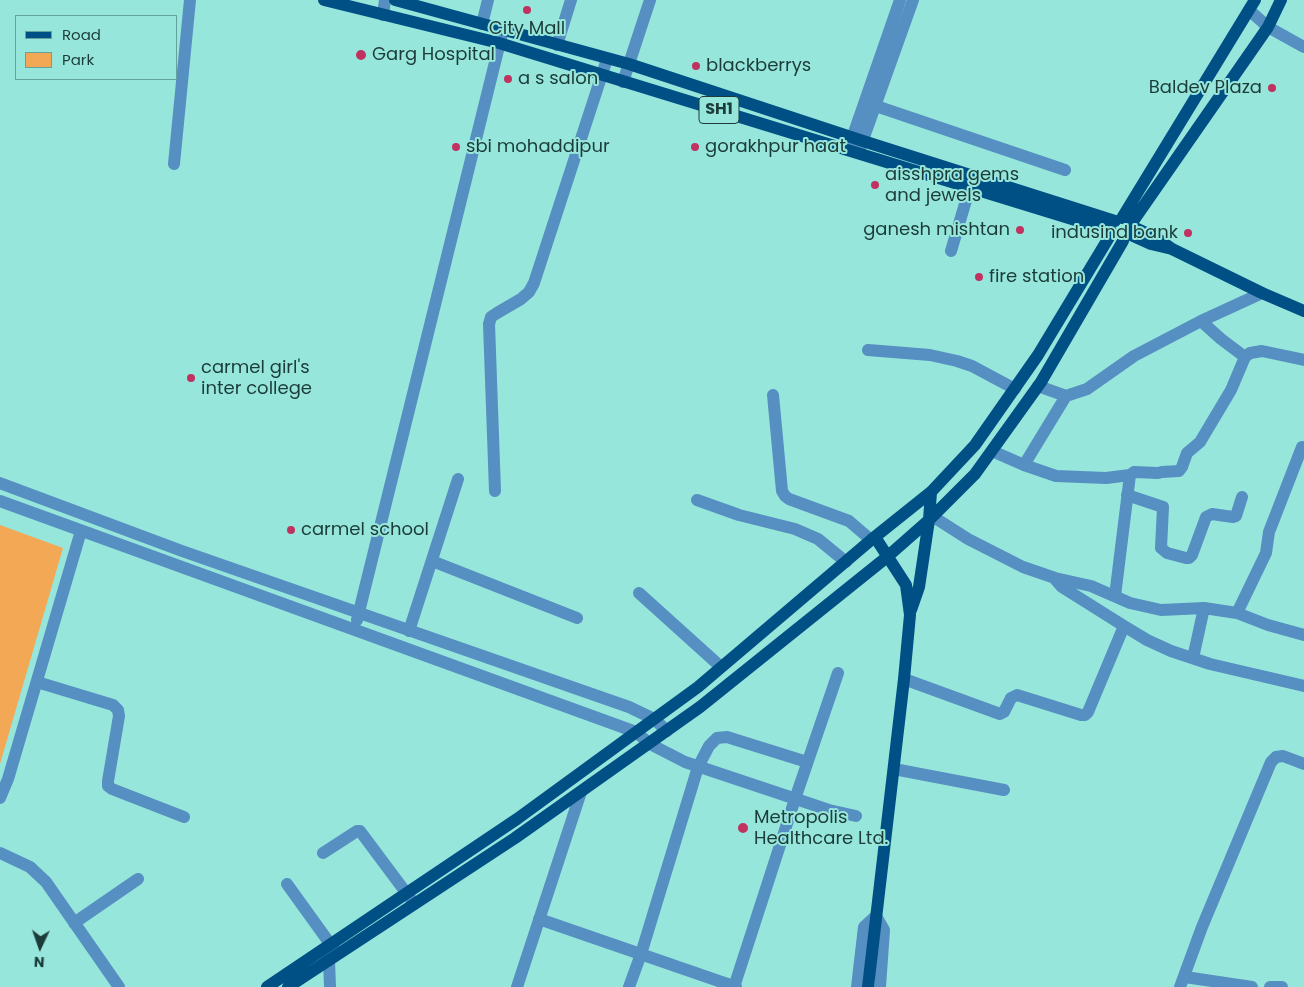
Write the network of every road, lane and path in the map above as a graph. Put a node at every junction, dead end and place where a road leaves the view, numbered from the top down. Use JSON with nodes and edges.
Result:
{"nodes":[{"id":1,"x":190,"y":0,"type":"edge"},
{"id":2,"x":324,"y":0,"type":"edge"},
{"id":3,"x":385,"y":0,"type":"edge"},
{"id":4,"x":395,"y":0,"type":"edge"},
{"id":5,"x":488,"y":0,"type":"edge"},
{"id":6,"x":571,"y":0,"type":"edge"},
{"id":7,"x":650,"y":0,"type":"edge"},
{"id":8,"x":900,"y":0,"type":"edge"},
{"id":9,"x":913,"y":0,"type":"edge"},
{"id":10,"x":1281,"y":0,"type":"edge"},
{"id":11,"x":1252,"y":5,"type":"edge"},
{"id":12,"x":383,"y":15,"type":"junction"},
{"id":13,"x":482,"y":24,"type":"junction"},
{"id":14,"x":1268,"y":27,"type":"junction"},
{"id":15,"x":503,"y":30,"type":"junction"},
{"id":16,"x":499,"y":43,"type":"junction"},
{"id":17,"x":557,"y":45,"type":"junction"},
{"id":18,"x":1304,"y":47,"type":"edge"},
{"id":19,"x":607,"y":58,"type":"junction"},
{"id":20,"x":629,"y":64,"type":"junction"},
{"id":21,"x":601,"y":75,"type":"junction"},
{"id":22,"x":623,"y":82,"type":"junction"},
{"id":23,"x":876,"y":106,"type":"junction"},
{"id":24,"x":856,"y":145,"type":"junction"},
{"id":25,"x":174,"y":164,"type":"dead end"},
{"id":26,"x":1065,"y":170,"type":"dead end"},
{"id":27,"x":970,"y":187,"type":"junction"},
{"id":28,"x":1122,"y":229,"type":"junction"},
{"id":29,"x":951,"y":251,"type":"dead end"},
{"id":30,"x":1262,"y":293,"type":"junction"},
{"id":31,"x":1304,"y":311,"type":"edge"},
{"id":32,"x":1201,"y":321,"type":"junction"},
{"id":33,"x":868,"y":350,"type":"dead end"},
{"id":34,"x":1245,"y":357,"type":"junction"},
{"id":35,"x":1304,"y":360,"type":"edge"},
{"id":36,"x":1038,"y":386,"type":"junction"},
{"id":37,"x":1015,"y":389,"type":"junction"},
{"id":38,"x":773,"y":395,"type":"dead end"},
{"id":39,"x":1066,"y":396,"type":"junction"},
{"id":40,"x":1302,"y":447,"type":"dead end"},
{"id":41,"x":992,"y":451,"type":"junction"},
{"id":42,"x":1024,"y":465,"type":"junction"},
{"id":43,"x":1130,"y":475,"type":"junction"},
{"id":44,"x":458,"y":479,"type":"dead end"},
{"id":45,"x":0,"y":483,"type":"edge"},
{"id":46,"x":495,"y":492,"type":"dead end"},
{"id":47,"x":931,"y":492,"type":"junction"},
{"id":48,"x":1127,"y":495,"type":"junction"},
{"id":49,"x":1242,"y":497,"type":"dead end"},
{"id":50,"x":0,"y":500,"type":"edge"},
{"id":51,"x":697,"y":500,"type":"dead end"},
{"id":52,"x":931,"y":518,"type":"junction"},
{"id":53,"x":81,"y":531,"type":"junction"},
{"id":54,"x":873,"y":539,"type":"junction"},
{"id":55,"x":887,"y":557,"type":"junction"},
{"id":56,"x":432,"y":561,"type":"junction"},
{"id":57,"x":846,"y":562,"type":"junction"},
{"id":58,"x":1055,"y":578,"type":"junction"},
{"id":59,"x":639,"y":593,"type":"dead end"},
{"id":60,"x":1115,"y":596,"type":"junction"},
{"id":61,"x":1204,"y":608,"type":"junction"},
{"id":62,"x":359,"y":613,"type":"junction"},
{"id":63,"x":1236,"y":613,"type":"junction"},
{"id":64,"x":910,"y":615,"type":"junction"},
{"id":65,"x":578,"y":618,"type":"dead end"},
{"id":66,"x":1124,"y":626,"type":"junction"},
{"id":67,"x":355,"y":629,"type":"junction"},
{"id":68,"x":409,"y":631,"type":"junction"},
{"id":69,"x":1304,"y":635,"type":"edge"},
{"id":70,"x":1193,"y":658,"type":"junction"},
{"id":71,"x":721,"y":667,"type":"junction"},
{"id":72,"x":838,"y":673,"type":"dead end"},
{"id":73,"x":904,"y":679,"type":"junction"},
{"id":74,"x":37,"y":682,"type":"junction"},
{"id":75,"x":1304,"y":686,"type":"edge"},
{"id":76,"x":654,"y":719,"type":"junction"},
{"id":77,"x":636,"y":732,"type":"junction"},
{"id":78,"x":667,"y":732,"type":"junction"},
{"id":79,"x":650,"y":744,"type":"junction"},
{"id":80,"x":807,"y":762,"type":"junction"},
{"id":81,"x":1304,"y":764,"type":"edge"},
{"id":82,"x":698,"y":767,"type":"junction"},
{"id":83,"x":894,"y":769,"type":"junction"},
{"id":84,"x":1004,"y":790,"type":"dead end"},
{"id":85,"x":581,"y":792,"type":"junction"},
{"id":86,"x":0,"y":798,"type":"edge"},
{"id":87,"x":795,"y":799,"type":"junction"},
{"id":88,"x":856,"y":816,"type":"dead end"},
{"id":89,"x":184,"y":817,"type":"dead end"},
{"id":90,"x":0,"y":853,"type":"edge"},
{"id":91,"x":323,"y":853,"type":"dead end"},
{"id":92,"x":138,"y":879,"type":"dead end"},
{"id":93,"x":287,"y":884,"type":"dead end"},
{"id":94,"x":407,"y":892,"type":"junction"},
{"id":95,"x":415,"y":904,"type":"junction"},
{"id":96,"x":876,"y":916,"type":"junction"},
{"id":97,"x":539,"y":919,"type":"junction"},
{"id":98,"x":74,"y":923,"type":"junction"},
{"id":99,"x":330,"y":952,"type":"junction"},
{"id":100,"x":641,"y":954,"type":"junction"},
{"id":101,"x":1182,"y":982,"type":"edge"},
{"id":102,"x":119,"y":987,"type":"edge"},
{"id":103,"x":267,"y":987,"type":"edge"},
{"id":104,"x":288,"y":987,"type":"edge"},
{"id":105,"x":330,"y":987,"type":"edge"},
{"id":106,"x":517,"y":987,"type":"edge"},
{"id":107,"x":629,"y":987,"type":"edge"},
{"id":108,"x":735,"y":987,"type":"edge"},
{"id":109,"x":857,"y":987,"type":"edge"},
{"id":110,"x":868,"y":987,"type":"edge"},
{"id":111,"x":880,"y":987,"type":"edge"},
{"id":112,"x":1252,"y":987,"type":"edge"},
{"id":113,"x":1270,"y":987,"type":"edge"},
{"id":114,"x":1282,"y":987,"type":"edge"}],
"edges":[{"from":1,"to":25,"type":"street"},
{"from":2,"to":12,"type":"main road","number":"SH1"},
{"from":3,"to":12,"type":"street"},
{"from":4,"to":13,"type":"main road","number":"SH1"},
{"from":5,"to":13,"type":"street"},
{"from":6,"to":17,"type":"street"},
{"from":7,"to":20,"type":"street"},
{"from":8,"to":24,"type":"street"},
{"from":9,"to":23,"type":"street"},
{"from":10,"to":14,"type":"main road"},
{"from":11,"to":14,"type":"street"},
{"from":11,"to":28,"type":"main road"},
{"from":12,"to":16,"type":"main road","number":"SH1"},
{"from":13,"to":15,"type":"main road","number":"SH1"},
{"from":14,"to":18,"type":"street"},
{"from":14,"to":28,"type":"main road"},
{"from":15,"to":16,"type":"street"},
{"from":15,"to":17,"type":"main road","number":"SH1"},
{"from":16,"to":21,"type":"main road","number":"SH1"},
{"from":16,"to":62,"type":"street"},
{"from":17,"to":19,"type":"main road","number":"SH1"},
{"from":19,"to":20,"type":"main road","number":"SH1"},
{"from":19,"to":21,"type":"street"},
{"from":20,"to":22,"type":"street"},
{"from":20,"to":24,"type":"main road","number":"SH1"},
{"from":21,"to":22,"type":"main road","number":"SH1"},
{"from":21,"to":46,"type":"street"},
{"from":22,"to":24,"type":"main road","number":"SH1"},
{"from":23,"to":24,"type":"street"},
{"from":23,"to":26,"type":"street"},
{"from":24,"to":27,"type":"main road","number":"SH1"},
{"from":24,"to":28,"type":"main road","number":"SH1"},
{"from":27,"to":28,"type":"main road","number":"SH1"},
{"from":27,"to":29,"type":"street"},
{"from":28,"to":30,"type":"main road"},
{"from":28,"to":36,"type":"main road"},
{"from":28,"to":37,"type":"main road"},
{"from":30,"to":31,"type":"main road"},
{"from":30,"to":32,"type":"street"},
{"from":32,"to":34,"type":"street"},
{"from":32,"to":39,"type":"street"},
{"from":33,"to":37,"type":"street"},
{"from":34,"to":35,"type":"street"},
{"from":34,"to":43,"type":"street"},
{"from":36,"to":39,"type":"street"},
{"from":36,"to":41,"type":"main road"},
{"from":37,"to":47,"type":"main road"},
{"from":38,"to":54,"type":"street"},
{"from":39,"to":42,"type":"street"},
{"from":40,"to":63,"type":"street"},
{"from":41,"to":42,"type":"street"},
{"from":41,"to":52,"type":"main road"},
{"from":42,"to":43,"type":"street"},
{"from":43,"to":48,"type":"street"},
{"from":44,"to":56,"type":"street"},
{"from":45,"to":62,"type":"street"},
{"from":47,"to":52,"type":"main road"},
{"from":47,"to":54,"type":"main road"},
{"from":48,"to":49,"type":"street"},
{"from":48,"to":60,"type":"street"},
{"from":50,"to":53,"type":"street"},
{"from":51,"to":57,"type":"street"},
{"from":52,"to":55,"type":"main road"},
{"from":52,"to":58,"type":"street"},
{"from":52,"to":64,"type":"main road"},
{"from":53,"to":67,"type":"street"},
{"from":53,"to":74,"type":"street"},
{"from":54,"to":55,"type":"main road"},
{"from":54,"to":57,"type":"main road"},
{"from":55,"to":64,"type":"main road"},
{"from":55,"to":78,"type":"main road"},
{"from":56,"to":65,"type":"street"},
{"from":56,"to":68,"type":"street"},
{"from":57,"to":71,"type":"main road"},
{"from":58,"to":60,"type":"street"},
{"from":58,"to":66,"type":"street"},
{"from":59,"to":71,"type":"street"},
{"from":60,"to":61,"type":"street"},
{"from":61,"to":63,"type":"street"},
{"from":61,"to":70,"type":"street"},
{"from":62,"to":67,"type":"street"},
{"from":62,"to":68,"type":"street"},
{"from":63,"to":69,"type":"street"},
{"from":64,"to":73,"type":"main road"},
{"from":66,"to":70,"type":"street"},
{"from":66,"to":73,"type":"street"},
{"from":67,"to":77,"type":"street"},
{"from":68,"to":76,"type":"street"},
{"from":70,"to":75,"type":"street"},
{"from":71,"to":76,"type":"main road"},
{"from":72,"to":80,"type":"street"},
{"from":73,"to":83,"type":"main road"},
{"from":74,"to":86,"type":"street"},
{"from":74,"to":89,"type":"street"},
{"from":76,"to":77,"type":"main road"},
{"from":76,"to":78,"type":"street"},
{"from":77,"to":79,"type":"street"},
{"from":77,"to":94,"type":"main road"},
{"from":78,"to":79,"type":"main road"},
{"from":79,"to":82,"type":"street"},
{"from":79,"to":85,"type":"main road"},
{"from":80,"to":82,"type":"street"},
{"from":80,"to":87,"type":"street"},
{"from":81,"to":101,"type":"street"},
{"from":82,"to":87,"type":"street"},
{"from":82,"to":100,"type":"street"},
{"from":83,"to":84,"type":"street"},
{"from":83,"to":96,"type":"main road"},
{"from":85,"to":95,"type":"main road"},
{"from":85,"to":97,"type":"street"},
{"from":87,"to":88,"type":"street"},
{"from":87,"to":108,"type":"street"},
{"from":90,"to":98,"type":"street"},
{"from":91,"to":94,"type":"street"},
{"from":92,"to":98,"type":"street"},
{"from":93,"to":99,"type":"street"},
{"from":94,"to":95,"type":"street"},
{"from":94,"to":99,"type":"main road"},
{"from":95,"to":99,"type":"main road"},
{"from":96,"to":109,"type":"street"},
{"from":96,"to":110,"type":"main road"},
{"from":96,"to":111,"type":"street"},
{"from":97,"to":100,"type":"street"},
{"from":97,"to":106,"type":"street"},
{"from":98,"to":102,"type":"street"},
{"from":99,"to":103,"type":"main road"},
{"from":99,"to":104,"type":"main road"},
{"from":99,"to":105,"type":"street"},
{"from":100,"to":107,"type":"street"},
{"from":100,"to":108,"type":"street"},
{"from":101,"to":112,"type":"street"},
{"from":113,"to":114,"type":"street"}]}
